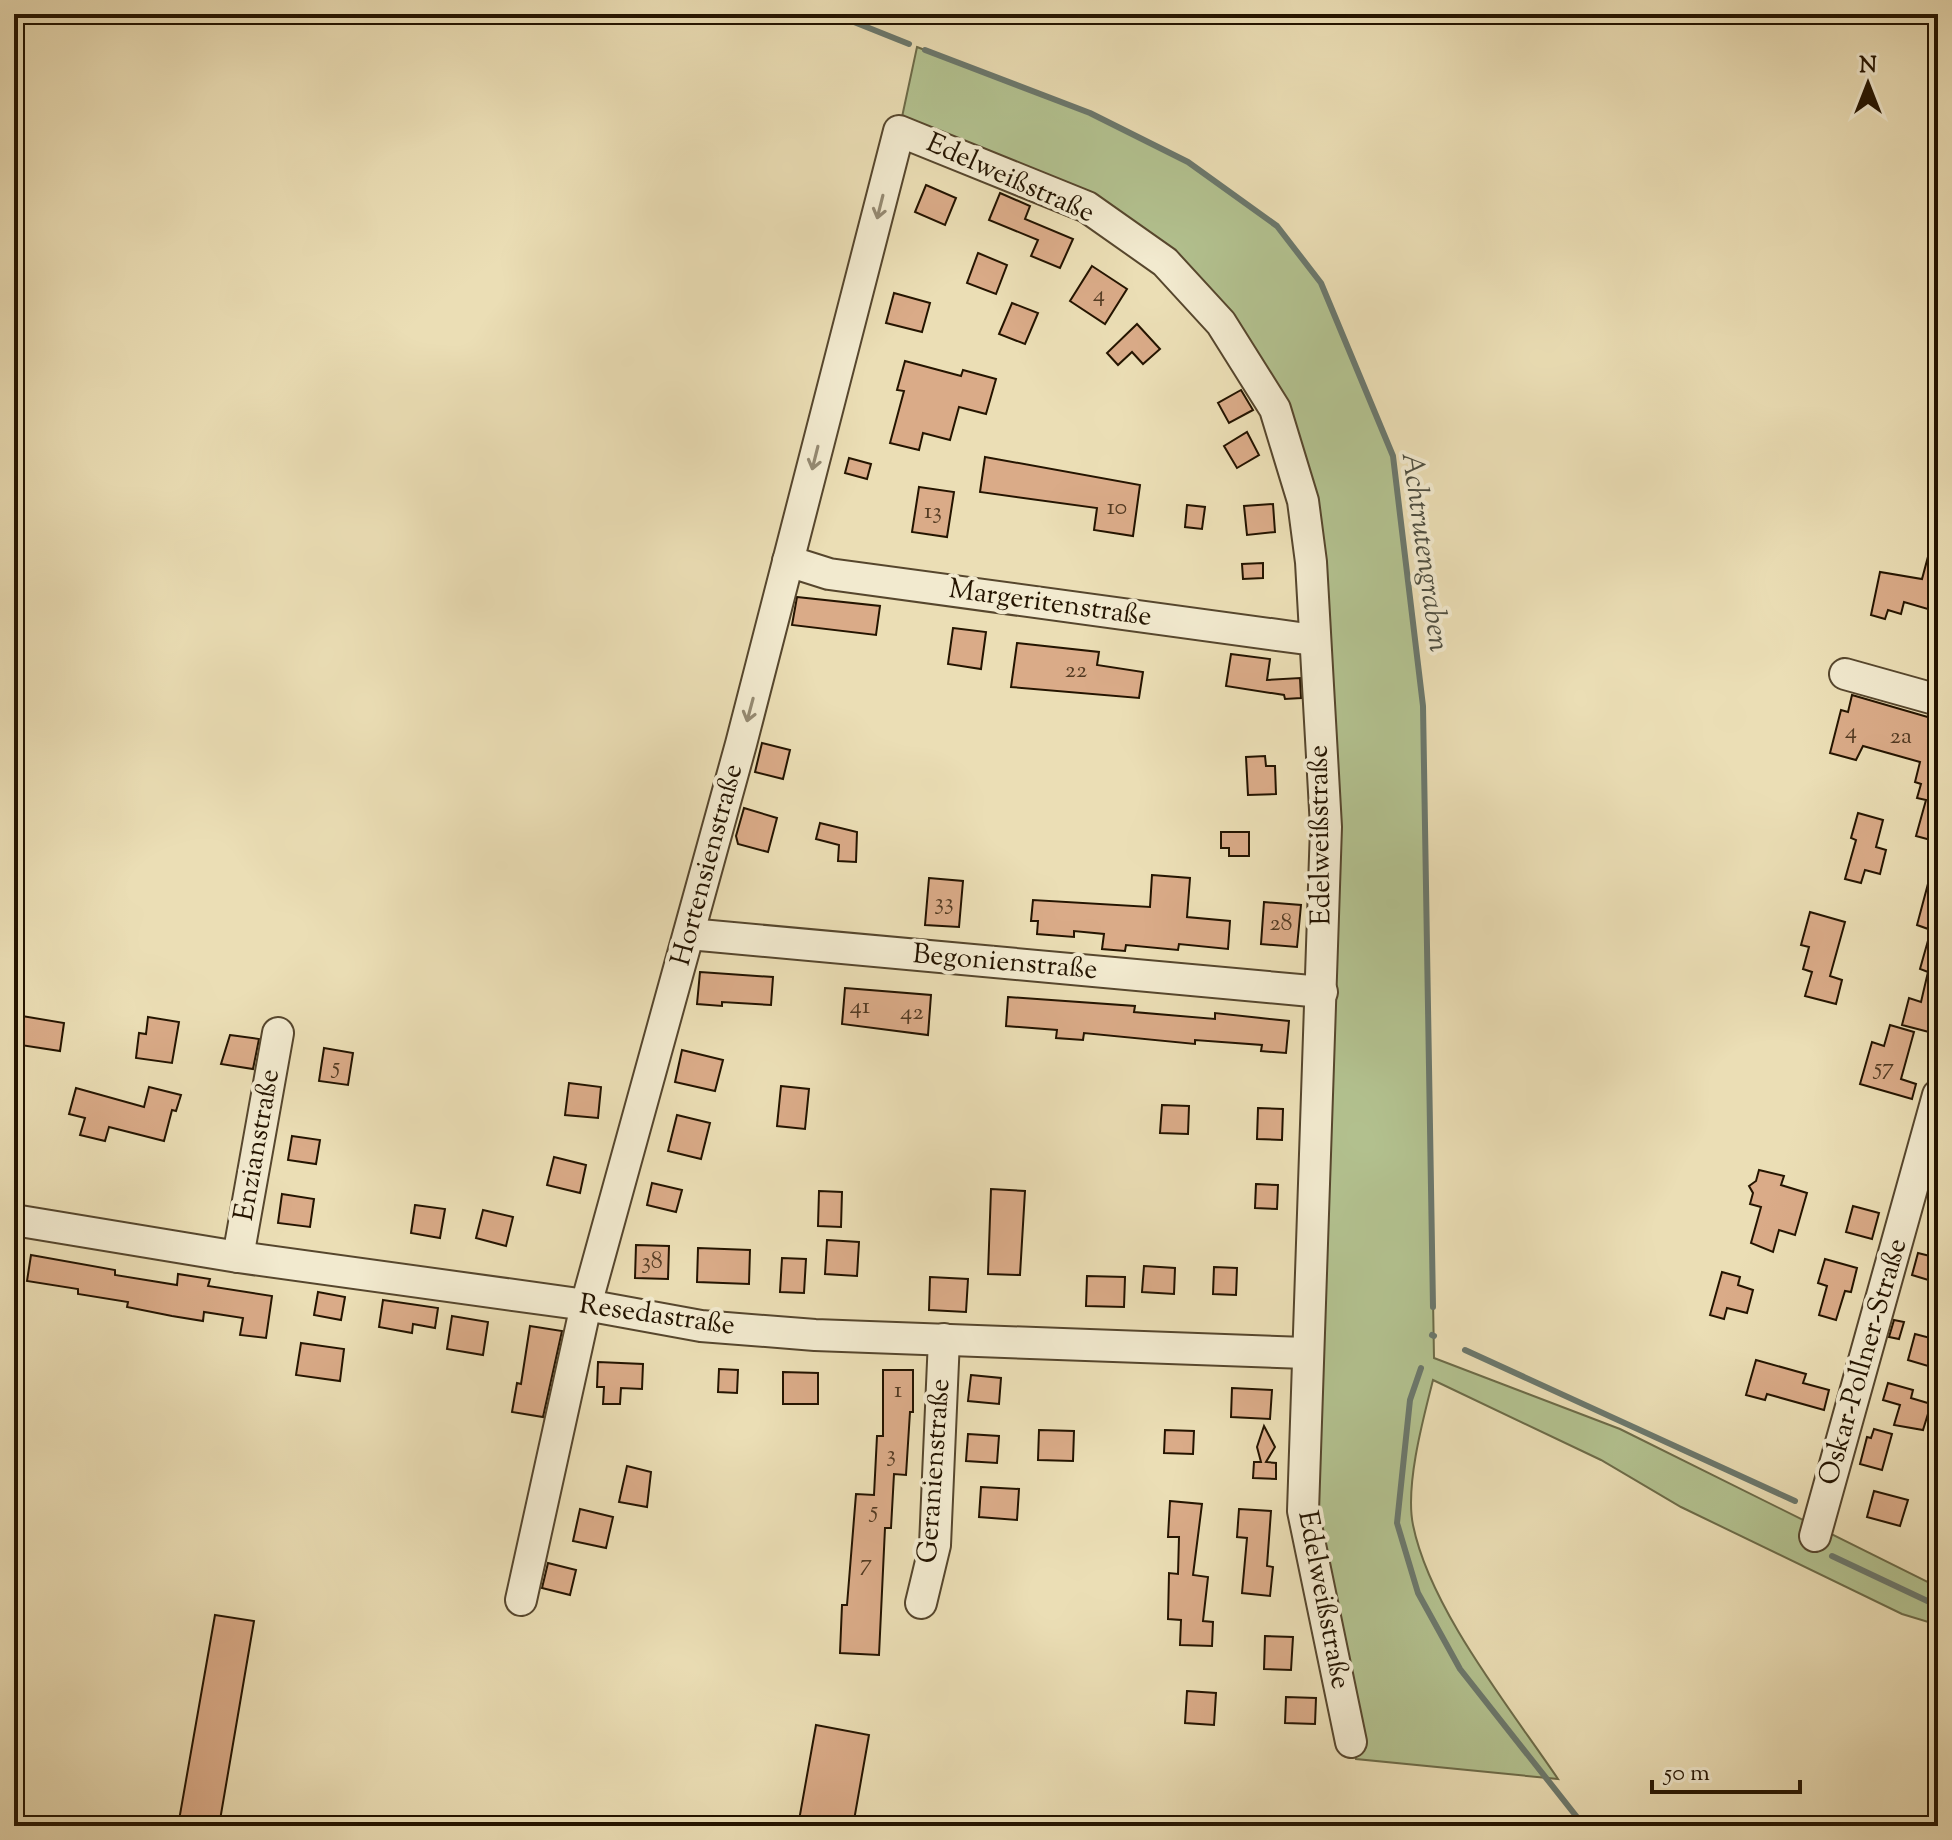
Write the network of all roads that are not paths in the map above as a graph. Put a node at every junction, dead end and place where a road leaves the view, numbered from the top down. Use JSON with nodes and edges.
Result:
{"nodes":[{"id":1,"x":899,"y":131,"type":"joint"},
{"id":2,"x":788,"y":561,"type":"junction"},
{"id":3,"x":1314,"y":640,"type":"junction"},
{"id":4,"x":1845,"y":674,"type":"dead end"},
{"id":5,"x":1938,"y":700,"type":"edge"},
{"id":6,"x":689,"y":934,"type":"junction"},
{"id":7,"x":1322,"y":992,"type":"junction"},
{"id":8,"x":278,"y":1033,"type":"dead end"},
{"id":9,"x":1938,"y":1095,"type":"edge"},
{"id":10,"x":14,"y":1220,"type":"edge"},
{"id":11,"x":238,"y":1257,"type":"junction"},
{"id":12,"x":586,"y":1305,"type":"junction"},
{"id":13,"x":944,"y":1339,"type":"junction"},
{"id":14,"x":1306,"y":1353,"type":"junction"},
{"id":15,"x":1815,"y":1536,"type":"dead end"},
{"id":16,"x":521,"y":1600,"type":"dead end"},
{"id":17,"x":921,"y":1603,"type":"dead end"},
{"id":18,"x":1351,"y":1742,"type":"dead end"}],
"edges":[{"from":1,"to":2,"type":"street","name":"Hortensienstraße","one_way":true},
{"from":1,"to":3,"type":"street","name":"Edelweißstraße"},
{"from":2,"to":3,"type":"street","name":"Margeritenstraße"},
{"from":2,"to":6,"type":"street","name":"Hortensienstraße","one_way":true},
{"from":3,"to":7,"type":"street","name":"Edelweißstraße"},
{"from":4,"to":5,"type":"street"},
{"from":6,"to":7,"type":"street","name":"Begonienstraße"},
{"from":6,"to":12,"type":"street","name":"Hortensienstraße"},
{"from":7,"to":14,"type":"street","name":"Edelweißstraße"},
{"from":8,"to":11,"type":"street","name":"Enzianstraße"},
{"from":9,"to":15,"type":"street","name":"Oskar-Pollner-Straße"},
{"from":10,"to":11,"type":"street","name":"Resedastraße"},
{"from":11,"to":12,"type":"street","name":"Resedastraße"},
{"from":12,"to":13,"type":"street","name":"Resedastraße"},
{"from":12,"to":16,"type":"street","name":"Hortensienstraße"},
{"from":13,"to":14,"type":"street","name":"Resedastraße"},
{"from":13,"to":17,"type":"street","name":"Geranienstraße"},
{"from":14,"to":18,"type":"street","name":"Edelweißstraße"}]}
